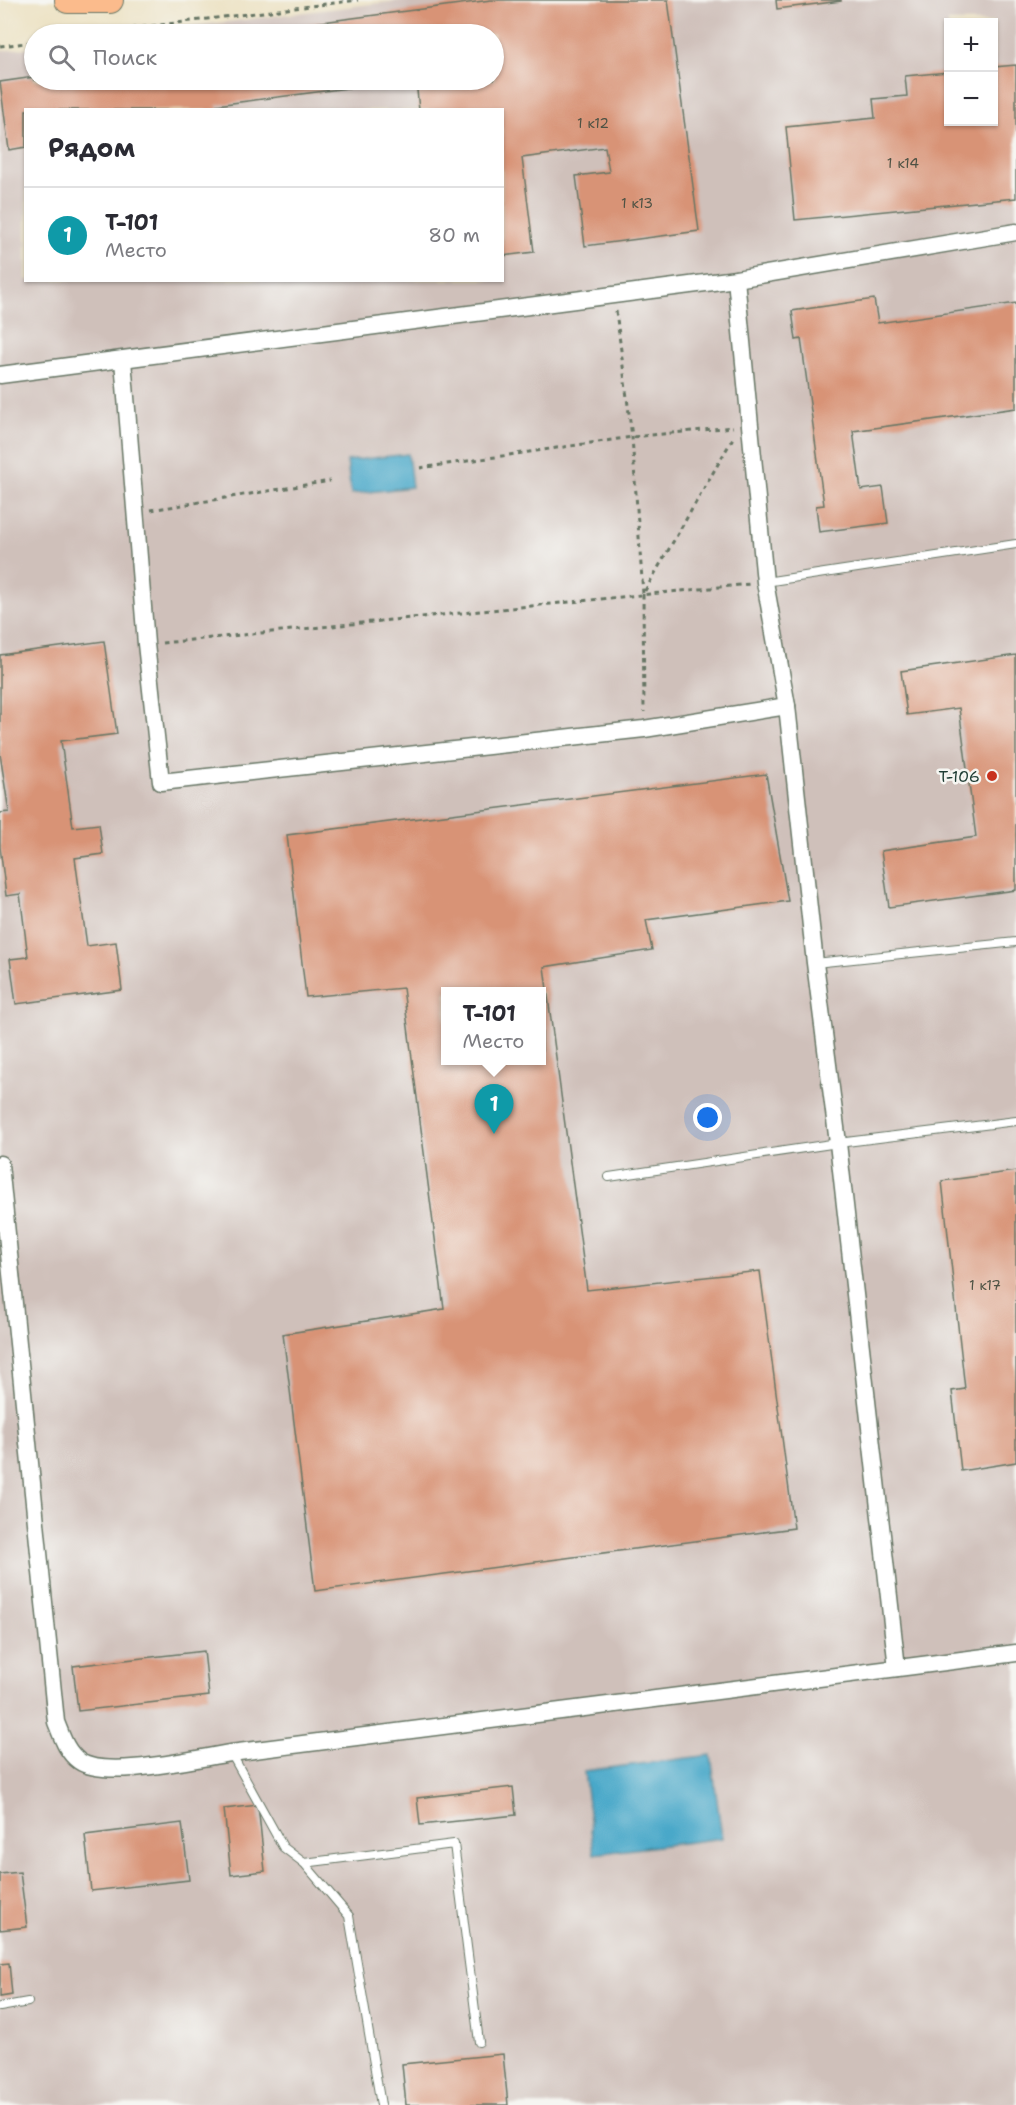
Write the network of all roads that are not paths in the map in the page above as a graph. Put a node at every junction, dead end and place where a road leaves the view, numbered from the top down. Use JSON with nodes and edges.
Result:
{"nodes":[{"id":1,"x":68,"y":0,"type":"edge"},
{"id":2,"x":110,"y":0,"type":"edge"},
{"id":3,"x":1016,"y":232,"type":"edge"},
{"id":4,"x":736,"y":279,"type":"junction"},
{"id":5,"x":123,"y":360,"type":"junction"},
{"id":6,"x":0,"y":375,"type":"edge"},
{"id":7,"x":1016,"y":544,"type":"edge"},
{"id":8,"x":765,"y":582,"type":"junction"},
{"id":9,"x":787,"y":706,"type":"junction"},
{"id":10,"x":1016,"y":942,"type":"edge"},
{"id":11,"x":815,"y":963,"type":"junction"},
{"id":12,"x":1016,"y":1120,"type":"edge"},
{"id":13,"x":838,"y":1143,"type":"junction"},
{"id":14,"x":0,"y":1164,"type":"edge"},
{"id":15,"x":609,"y":1177,"type":"dead end"},
{"id":16,"x":1016,"y":1653,"type":"edge"},
{"id":17,"x":897,"y":1668,"type":"junction"},
{"id":18,"x":231,"y":1753,"type":"junction"},
{"id":19,"x":304,"y":1863,"type":"junction"},
{"id":20,"x":28,"y":2002,"type":"dead end"},
{"id":21,"x":0,"y":2007,"type":"edge"},
{"id":22,"x":479,"y":2042,"type":"dead end"},
{"id":23,"x":381,"y":2105,"type":"edge"}],
"edges":[{"from":1,"to":2,"type":"main road"},
{"from":3,"to":4,"type":"street"},
{"from":4,"to":5,"type":"street"},
{"from":4,"to":8,"type":"street"},
{"from":5,"to":6,"type":"street"},
{"from":5,"to":9,"type":"street"},
{"from":7,"to":8,"type":"lane"},
{"from":8,"to":9,"type":"street"},
{"from":9,"to":11,"type":"street"},
{"from":10,"to":11,"type":"lane"},
{"from":11,"to":13,"type":"street"},
{"from":12,"to":13,"type":"lane"},
{"from":13,"to":15,"type":"lane"},
{"from":13,"to":17,"type":"street"},
{"from":14,"to":18,"type":"street"},
{"from":16,"to":17,"type":"street"},
{"from":17,"to":18,"type":"street"},
{"from":18,"to":19,"type":"lane"},
{"from":19,"to":22,"type":"lane"},
{"from":19,"to":23,"type":"lane"},
{"from":20,"to":21,"type":"lane"}]}
